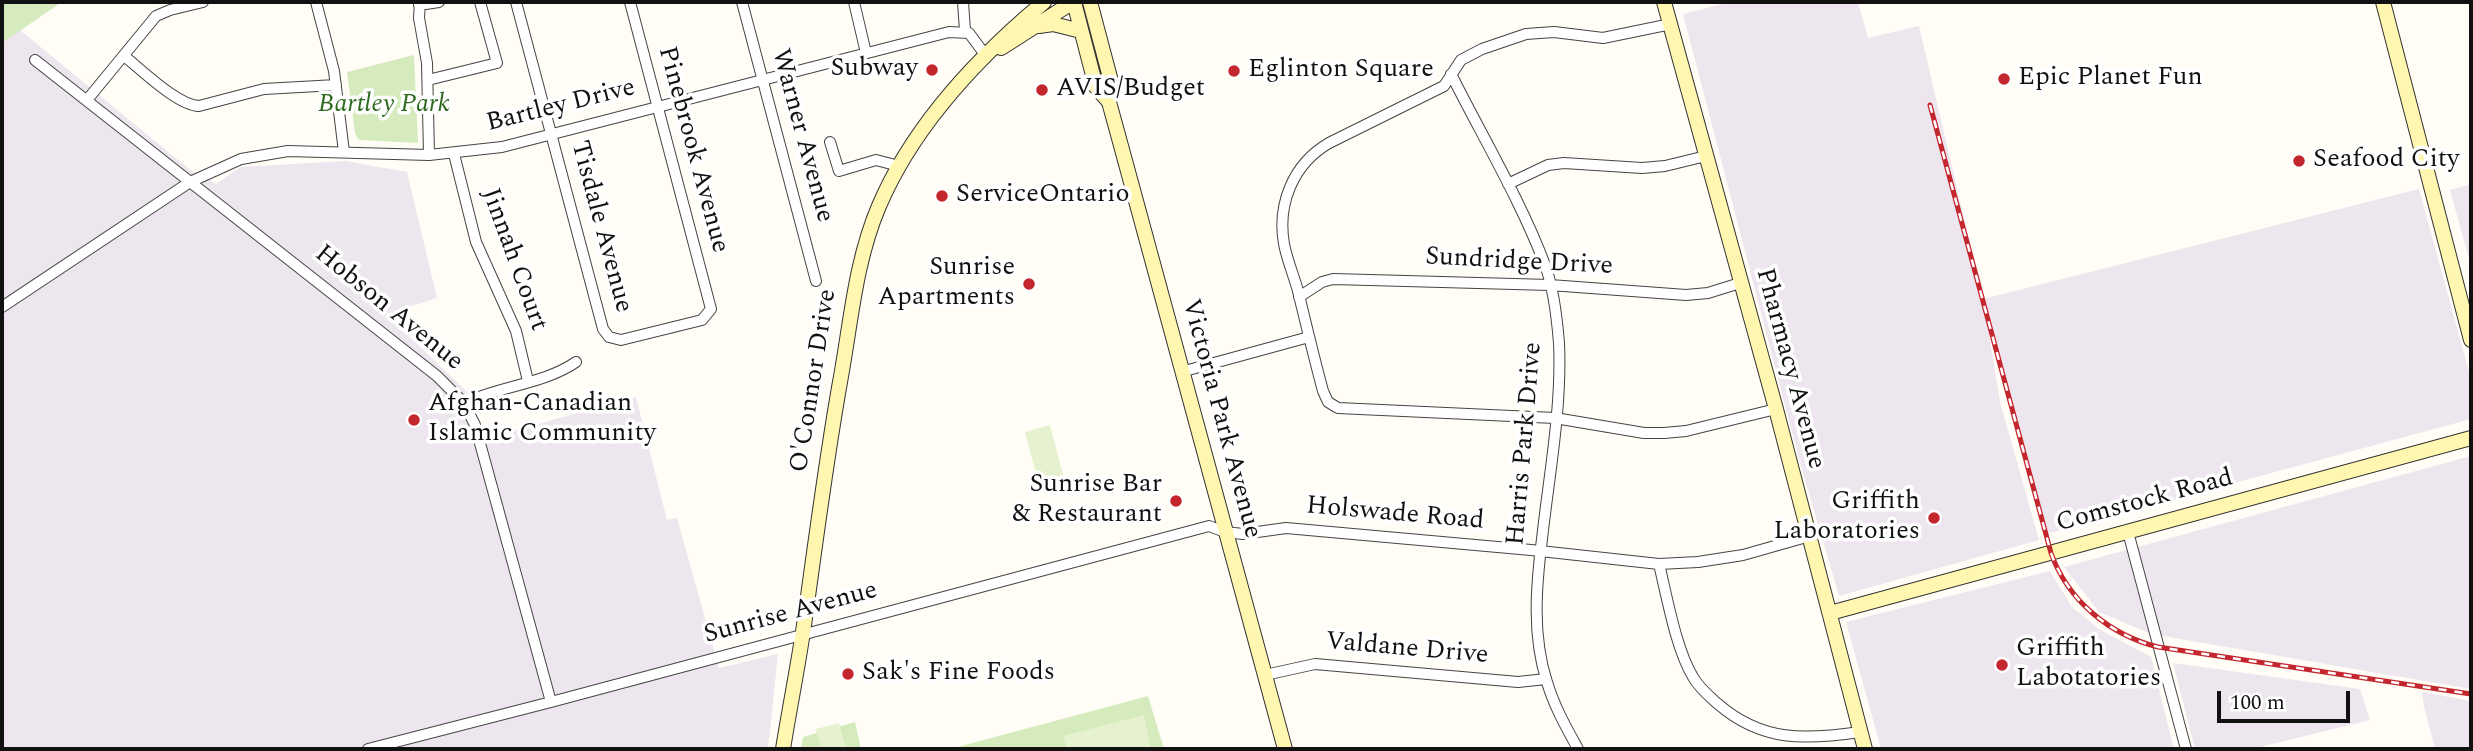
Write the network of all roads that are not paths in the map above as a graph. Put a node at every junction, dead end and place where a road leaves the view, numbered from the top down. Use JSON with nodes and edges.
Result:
{"nodes":[{"id":1,"x":203,"y":2,"type":"edge"},
{"id":2,"x":316,"y":2,"type":"edge"},
{"id":3,"x":439,"y":2,"type":"edge"},
{"id":4,"x":480,"y":2,"type":"edge"},
{"id":5,"x":516,"y":2,"type":"edge"},
{"id":6,"x":630,"y":2,"type":"edge"},
{"id":7,"x":742,"y":2,"type":"edge"},
{"id":8,"x":854,"y":2,"type":"edge"},
{"id":9,"x":963,"y":2,"type":"edge"},
{"id":10,"x":1044,"y":2,"type":"edge"},
{"id":11,"x":1073,"y":2,"type":"edge"},
{"id":12,"x":1090,"y":2,"type":"edge"},
{"id":13,"x":1097,"y":2,"type":"edge"},
{"id":14,"x":1664,"y":2,"type":"edge"},
{"id":15,"x":2383,"y":2,"type":"edge"},
{"id":16,"x":420,"y":3,"type":"edge"},
{"id":17,"x":1094,"y":18,"type":"junction"},
{"id":18,"x":1671,"y":24,"type":"junction"},
{"id":19,"x":1034,"y":26,"type":"junction"},
{"id":20,"x":965,"y":31,"type":"junction"},
{"id":21,"x":1081,"y":31,"type":"junction"},
{"id":22,"x":866,"y":52,"type":"junction"},
{"id":23,"x":124,"y":56,"type":"junction"},
{"id":24,"x":986,"y":56,"type":"junction"},
{"id":25,"x":35,"y":60,"type":"dead end"},
{"id":26,"x":1451,"y":74,"type":"junction"},
{"id":27,"x":428,"y":80,"type":"junction"},
{"id":28,"x":762,"y":80,"type":"junction"},
{"id":29,"x":336,"y":85,"type":"junction"},
{"id":30,"x":87,"y":100,"type":"junction"},
{"id":31,"x":1109,"y":102,"type":"junction"},
{"id":32,"x":657,"y":107,"type":"junction"},
{"id":33,"x":553,"y":135,"type":"junction"},
{"id":34,"x":830,"y":142,"type":"dead end"},
{"id":35,"x":344,"y":152,"type":"junction"},
{"id":36,"x":454,"y":154,"type":"junction"},
{"id":37,"x":429,"y":155,"type":"junction"},
{"id":38,"x":1706,"y":156,"type":"junction"},
{"id":39,"x":899,"y":166,"type":"junction"},
{"id":40,"x":190,"y":182,"type":"junction"},
{"id":41,"x":1508,"y":184,"type":"junction"},
{"id":42,"x":816,"y":281,"type":"dead end"},
{"id":43,"x":1740,"y":283,"type":"junction"},
{"id":44,"x":1550,"y":285,"type":"junction"},
{"id":45,"x":1299,"y":297,"type":"junction"},
{"id":46,"x":2,"y":307,"type":"edge"},
{"id":47,"x":1309,"y":337,"type":"junction"},
{"id":48,"x":612,"y":338,"type":"joint"},
{"id":49,"x":2471,"y":340,"type":"edge"},
{"id":50,"x":576,"y":362,"type":"dead end"},
{"id":51,"x":1181,"y":372,"type":"junction"},
{"id":52,"x":528,"y":381,"type":"junction"},
{"id":53,"x":464,"y":402,"type":"junction"},
{"id":54,"x":1776,"y":409,"type":"junction"},
{"id":55,"x":1555,"y":418,"type":"junction"},
{"id":56,"x":2471,"y":438,"type":"edge"},
{"id":57,"x":1225,"y":532,"type":"junction"},
{"id":58,"x":2129,"y":532,"type":"junction"},
{"id":59,"x":1810,"y":536,"type":"junction"},
{"id":60,"x":1540,"y":551,"type":"junction"},
{"id":61,"x":1659,"y":564,"type":"junction"},
{"id":62,"x":1830,"y":613,"type":"junction"},
{"id":63,"x":802,"y":634,"type":"junction"},
{"id":64,"x":1265,"y":675,"type":"junction"},
{"id":65,"x":1546,"y":680,"type":"junction"},
{"id":66,"x":551,"y":702,"type":"junction"},
{"id":67,"x":1860,"y":732,"type":"junction"},
{"id":68,"x":368,"y":749,"type":"edge"},
{"id":69,"x":783,"y":749,"type":"edge"},
{"id":70,"x":1284,"y":749,"type":"edge"},
{"id":71,"x":1578,"y":749,"type":"edge"},
{"id":72,"x":1865,"y":749,"type":"edge"},
{"id":73,"x":2186,"y":749,"type":"edge"}],
"edges":[{"from":1,"to":23,"type":"street"},
{"from":2,"to":29,"type":"street"},
{"from":3,"to":16,"type":"street"},
{"from":4,"to":27,"type":"street"},
{"from":5,"to":33,"type":"street","name":"Tisdale Avenue"},
{"from":6,"to":32,"type":"street","name":"Pinebrook Avenue"},
{"from":7,"to":28,"type":"street","name":"Warner Avenue"},
{"from":8,"to":22,"type":"street"},
{"from":9,"to":20,"type":"street"},
{"from":10,"to":24,"type":"main road","name":"O'Connor Drive"},
{"from":11,"to":19,"type":"main road","name":"O'Connor Drive"},
{"from":11,"to":21,"type":"main road","name":"Victoria Park Avenue"},
{"from":12,"to":17,"type":"main road","name":"Victoria Park Avenue"},
{"from":13,"to":17,"type":"main road"},
{"from":14,"to":18,"type":"main road","name":"Pharmacy Avenue"},
{"from":15,"to":49,"type":"main road"},
{"from":16,"to":27,"type":"street"},
{"from":17,"to":31,"type":"main road","name":"Victoria Park Avenue"},
{"from":18,"to":26,"type":"street"},
{"from":18,"to":38,"type":"main road","name":"Pharmacy Avenue"},
{"from":19,"to":21,"type":"main road"},
{"from":19,"to":24,"type":"main road","name":"O'Connor Drive"},
{"from":20,"to":22,"type":"street","name":"Bartley Drive"},
{"from":20,"to":24,"type":"street"},
{"from":21,"to":31,"type":"main road","name":"Victoria Park Avenue"},
{"from":22,"to":28,"type":"street","name":"Bartley Drive"},
{"from":23,"to":29,"type":"street"},
{"from":23,"to":30,"type":"street"},
{"from":24,"to":39,"type":"main road","name":"O'Connor Drive"},
{"from":25,"to":30,"type":"street","name":"Hobson Avenue"},
{"from":26,"to":41,"type":"street","name":"Harris Park Drive"},
{"from":26,"to":45,"type":"street"},
{"from":27,"to":37,"type":"street"},
{"from":28,"to":32,"type":"street","name":"Bartley Drive"},
{"from":28,"to":42,"type":"street","name":"Warner Avenue"},
{"from":29,"to":35,"type":"street"},
{"from":30,"to":40,"type":"street","name":"Hobson Avenue"},
{"from":31,"to":51,"type":"main road","name":"Victoria Park Avenue"},
{"from":32,"to":33,"type":"street","name":"Bartley Drive"},
{"from":32,"to":48,"type":"street","name":"Pinebrook Avenue"},
{"from":33,"to":36,"type":"street","name":"Bartley Drive"},
{"from":33,"to":48,"type":"street","name":"Tisdale Avenue"},
{"from":34,"to":39,"type":"street"},
{"from":35,"to":37,"type":"street","name":"Bartley Drive"},
{"from":35,"to":40,"type":"street","name":"Bartley Drive"},
{"from":36,"to":37,"type":"street","name":"Bartley Drive"},
{"from":36,"to":52,"type":"street","name":"Jinnah Court"},
{"from":38,"to":41,"type":"street"},
{"from":38,"to":43,"type":"main road","name":"Pharmacy Avenue"},
{"from":39,"to":63,"type":"main road","name":"O'Connor Drive"},
{"from":40,"to":46,"type":"street","name":"Bartley Drive"},
{"from":40,"to":53,"type":"street","name":"Hobson Avenue"},
{"from":41,"to":44,"type":"street","name":"Harris Park Drive"},
{"from":43,"to":44,"type":"street","name":"Sundridge Drive"},
{"from":43,"to":54,"type":"main road","name":"Pharmacy Avenue"},
{"from":44,"to":45,"type":"street","name":"Sundridge Drive"},
{"from":44,"to":55,"type":"street","name":"Harris Park Drive"},
{"from":45,"to":47,"type":"street"},
{"from":47,"to":51,"type":"street"},
{"from":47,"to":55,"type":"street"},
{"from":50,"to":52,"type":"street"},
{"from":51,"to":57,"type":"main road","name":"Victoria Park Avenue"},
{"from":52,"to":53,"type":"street"},
{"from":53,"to":66,"type":"street","name":"Hobson Avenue"},
{"from":54,"to":55,"type":"street"},
{"from":54,"to":59,"type":"main road","name":"Pharmacy Avenue"},
{"from":55,"to":60,"type":"street","name":"Harris Park Drive"},
{"from":56,"to":58,"type":"main road","name":"Comstock Road"},
{"from":57,"to":60,"type":"street","name":"Holswade Road"},
{"from":57,"to":63,"type":"street","name":"Sunrise Avenue"},
{"from":57,"to":64,"type":"main road","name":"Victoria Park Avenue"},
{"from":58,"to":62,"type":"main road","name":"Comstock Road"},
{"from":58,"to":73,"type":"street"},
{"from":59,"to":61,"type":"street","name":"Holswade Road"},
{"from":59,"to":62,"type":"main road","name":"Pharmacy Avenue"},
{"from":60,"to":61,"type":"street","name":"Holswade Road"},
{"from":60,"to":65,"type":"street","name":"Harris Park Drive"},
{"from":61,"to":67,"type":"street"},
{"from":62,"to":67,"type":"main road","name":"Pharmacy Avenue"},
{"from":63,"to":66,"type":"street","name":"Sunrise Avenue"},
{"from":63,"to":69,"type":"main road","name":"O'Connor Drive"},
{"from":64,"to":65,"type":"street","name":"Valdane Drive"},
{"from":64,"to":70,"type":"main road","name":"Victoria Park Avenue"},
{"from":65,"to":71,"type":"street","name":"Harris Park Drive"},
{"from":66,"to":68,"type":"street","name":"Sunrise Avenue"},
{"from":67,"to":72,"type":"main road","name":"Pharmacy Avenue"}]}
